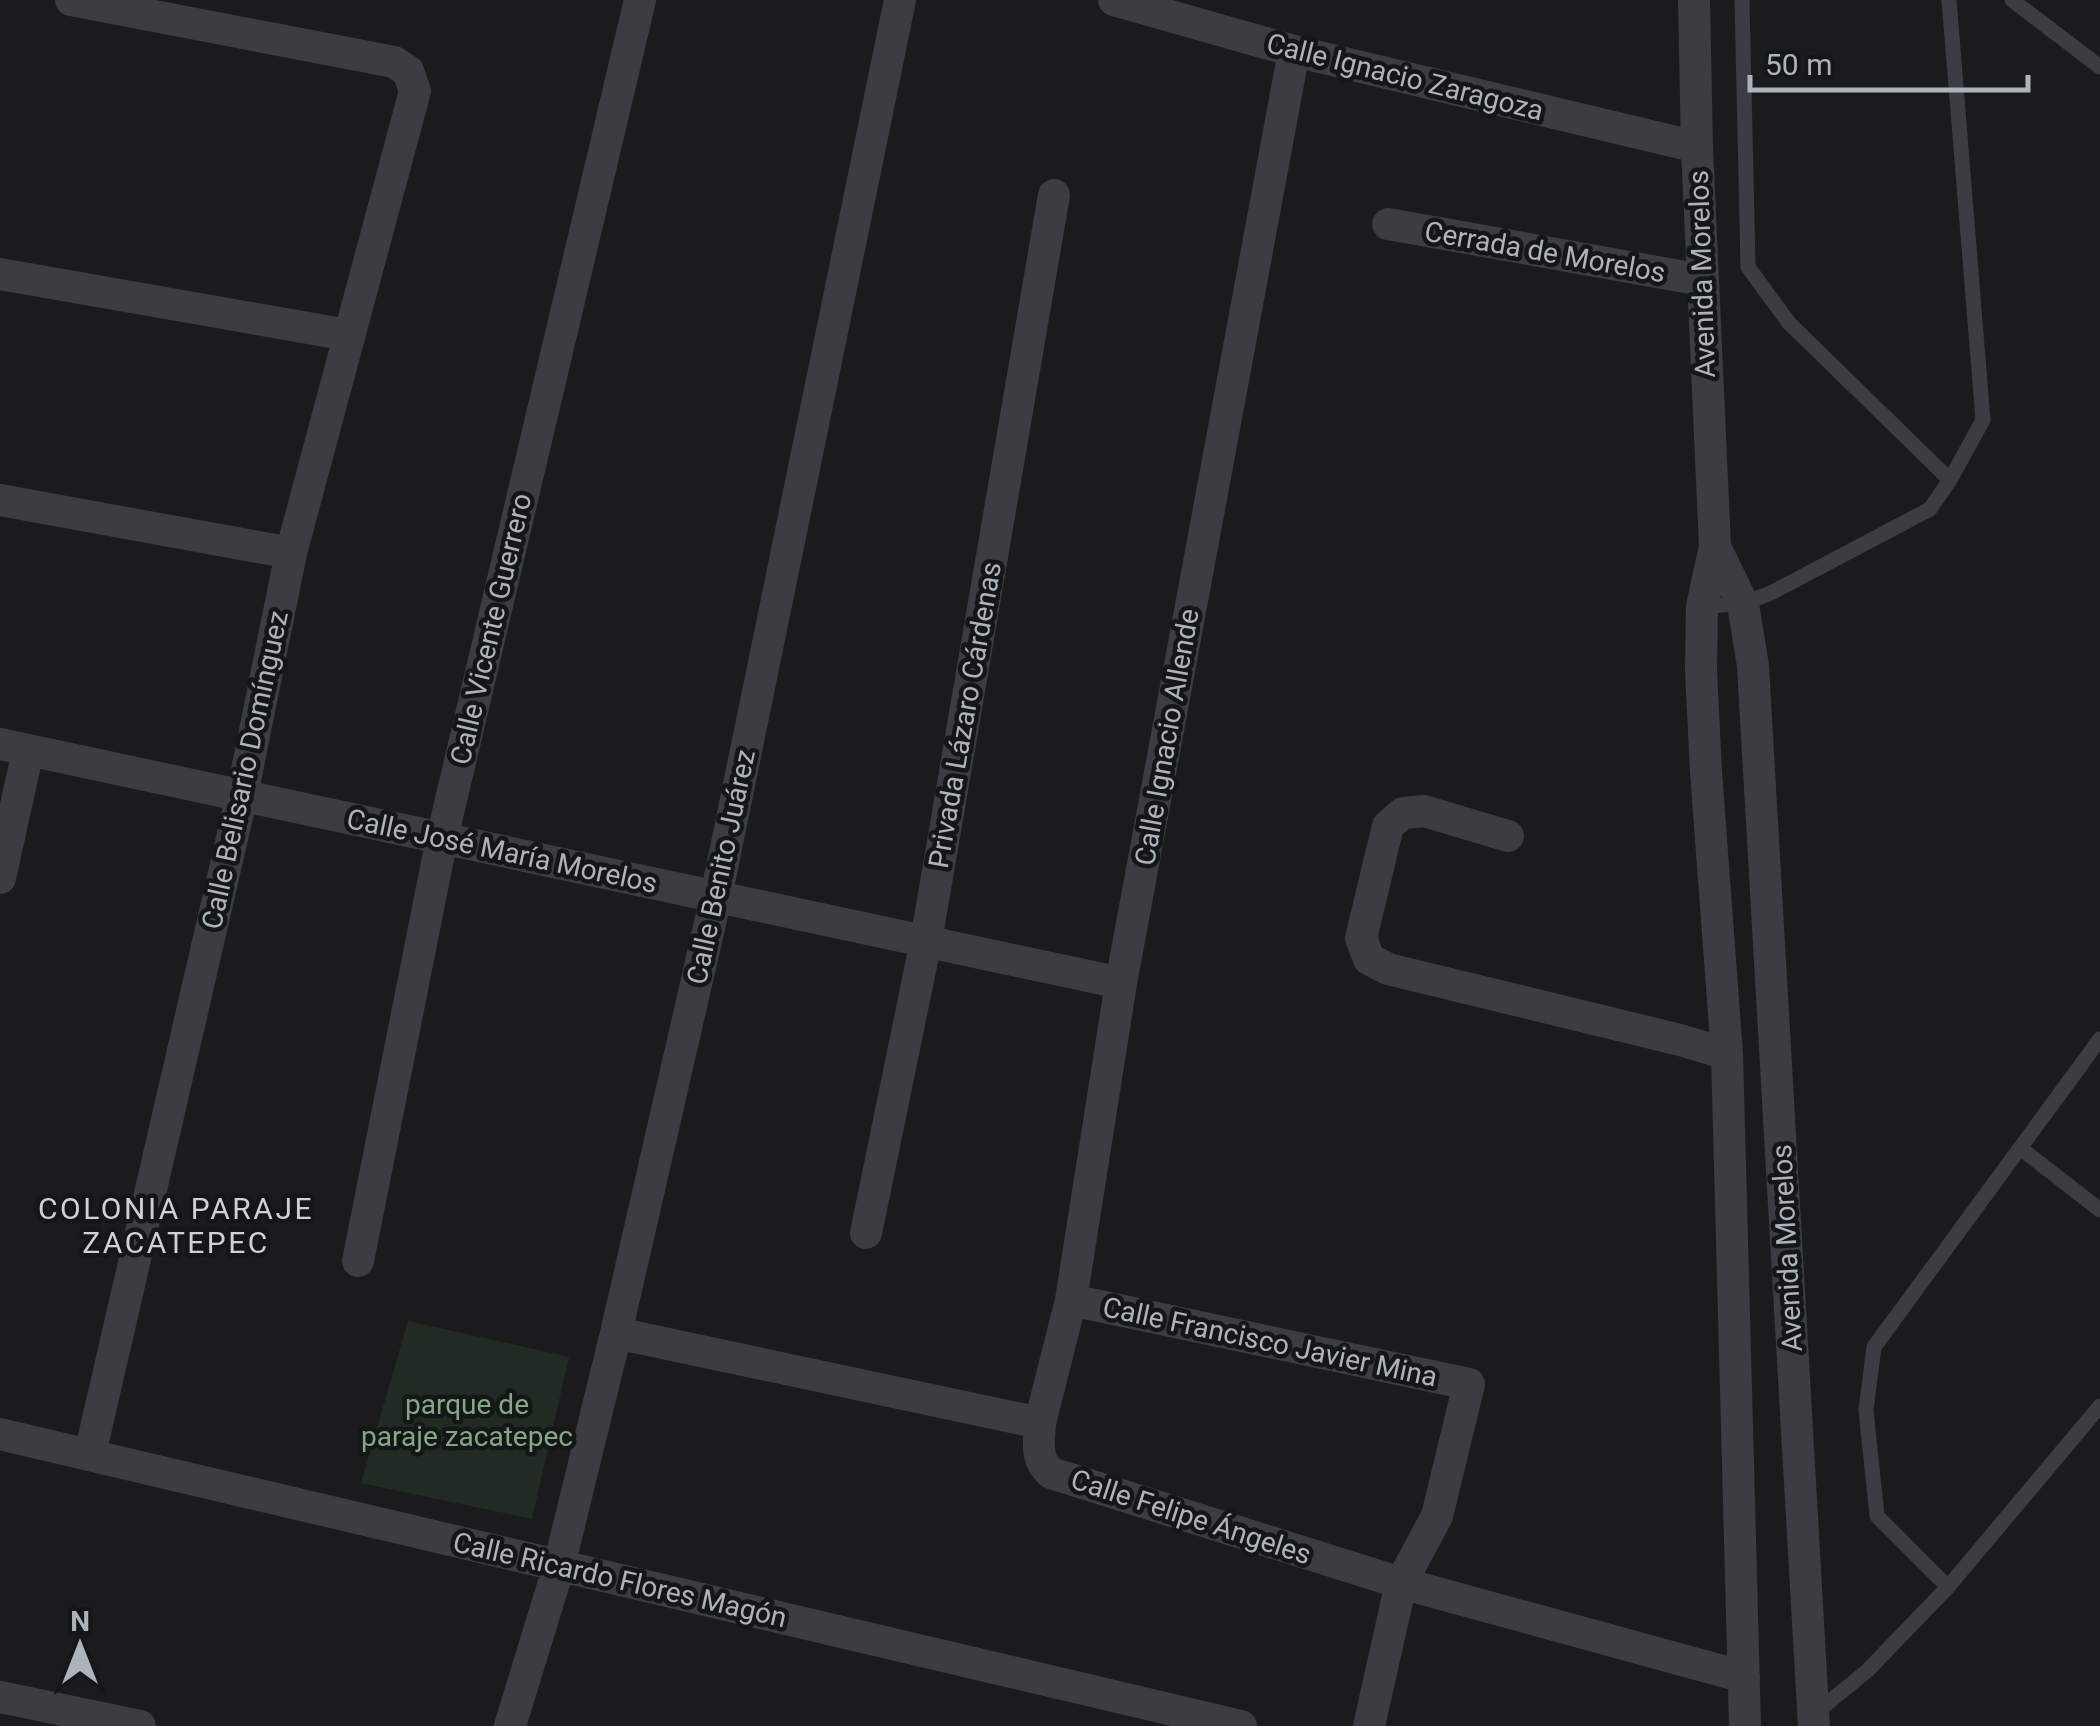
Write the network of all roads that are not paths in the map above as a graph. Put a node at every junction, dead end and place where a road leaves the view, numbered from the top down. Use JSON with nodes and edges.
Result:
{"nodes":[{"id":1,"x":70,"y":0,"type":"edge"},
{"id":2,"x":640,"y":0,"type":"edge"},
{"id":3,"x":900,"y":0,"type":"edge"},
{"id":4,"x":1114,"y":0,"type":"edge"},
{"id":5,"x":1694,"y":0,"type":"edge"},
{"id":6,"x":1742,"y":0,"type":"edge"},
{"id":7,"x":1949,"y":0,"type":"edge"},
{"id":8,"x":2012,"y":0,"type":"edge"},
{"id":9,"x":1294,"y":51,"type":"junction"},
{"id":10,"x":2100,"y":68,"type":"edge"},
{"id":11,"x":1697,"y":147,"type":"junction"},
{"id":12,"x":1054,"y":195,"type":"dead end"},
{"id":13,"x":1388,"y":224,"type":"dead end"},
{"id":14,"x":0,"y":274,"type":"edge"},
{"id":15,"x":1702,"y":280,"type":"junction"},
{"id":16,"x":348,"y":335,"type":"junction"},
{"id":17,"x":1950,"y":480,"type":"junction"},
{"id":18,"x":0,"y":500,"type":"edge"},
{"id":19,"x":1714,"y":548,"type":"junction"},
{"id":20,"x":291,"y":553,"type":"junction"},
{"id":21,"x":1743,"y":604,"type":"junction"},
{"id":22,"x":1702,"y":606,"type":"junction"},
{"id":23,"x":14,"y":748,"type":"edge"},
{"id":24,"x":1760,"y":770,"type":"junction"},
{"id":25,"x":1706,"y":772,"type":"junction"},
{"id":26,"x":242,"y":796,"type":"junction"},
{"id":27,"x":1508,"y":836,"type":"dead end"},
{"id":28,"x":442,"y":838,"type":"junction"},
{"id":29,"x":0,"y":878,"type":"edge"},
{"id":30,"x":716,"y":897,"type":"junction"},
{"id":31,"x":926,"y":941,"type":"junction"},
{"id":32,"x":1121,"y":983,"type":"junction"},
{"id":33,"x":2100,"y":1039,"type":"edge"},
{"id":34,"x":1728,"y":1054,"type":"junction"},
{"id":35,"x":2020,"y":1148,"type":"junction"},
{"id":36,"x":2100,"y":1210,"type":"edge"},
{"id":37,"x":866,"y":1233,"type":"dead end"},
{"id":38,"x":358,"y":1261,"type":"dead end"},
{"id":39,"x":1070,"y":1300,"type":"junction"},
{"id":40,"x":616,"y":1334,"type":"junction"},
{"id":41,"x":2100,"y":1406,"type":"edge"},
{"id":42,"x":1040,"y":1423,"type":"junction"},
{"id":43,"x":0,"y":1434,"type":"edge"},
{"id":44,"x":90,"y":1454,"type":"junction"},
{"id":45,"x":559,"y":1566,"type":"junction"},
{"id":46,"x":1401,"y":1583,"type":"junction"},
{"id":47,"x":1948,"y":1587,"type":"junction"},
{"id":48,"x":1744,"y":1677,"type":"junction"},
{"id":49,"x":0,"y":1698,"type":"edge"},
{"id":50,"x":1808,"y":1722,"type":"edge"},
{"id":51,"x":140,"y":1726,"type":"edge"},
{"id":52,"x":510,"y":1726,"type":"edge"},
{"id":53,"x":1241,"y":1726,"type":"edge"},
{"id":54,"x":1370,"y":1726,"type":"edge"},
{"id":55,"x":1745,"y":1726,"type":"edge"}],
"edges":[{"from":1,"to":16,"type":"street","name":"Calle Belisario Domínguez"},
{"from":2,"to":28,"type":"street","name":"Calle Vicente Guerrero"},
{"from":3,"to":30,"type":"street","name":"Calle Benito Juárez"},
{"from":4,"to":9,"type":"street","name":"Calle Ignacio Zaragoza"},
{"from":5,"to":11,"type":"street","name":"Avenida Morelos"},
{"from":6,"to":17,"type":"lane"},
{"from":7,"to":17,"type":"lane"},
{"from":8,"to":10,"type":"lane"},
{"from":9,"to":11,"type":"street","name":"Calle Ignacio Zaragoza"},
{"from":9,"to":32,"type":"street","name":"Calle Ignacio Allende"},
{"from":11,"to":15,"type":"street","name":"Avenida Morelos"},
{"from":12,"to":31,"type":"street","name":"Privada Lázaro Cárdenas"},
{"from":13,"to":15,"type":"street","name":"Cerrada de Morelos"},
{"from":14,"to":16,"type":"street"},
{"from":15,"to":19,"type":"street","name":"Avenida Morelos"},
{"from":16,"to":20,"type":"street","name":"Calle Belisario Domínguez"},
{"from":17,"to":21,"type":"lane"},
{"from":18,"to":20,"type":"street"},
{"from":19,"to":21,"type":"street","name":"Avenida Morelos"},
{"from":19,"to":22,"type":"street","name":"Avenida Morelos"},
{"from":20,"to":26,"type":"street","name":"Calle Belisario Domínguez"},
{"from":21,"to":22,"type":"lane"},
{"from":21,"to":24,"type":"street","name":"Avenida Morelos"},
{"from":22,"to":25,"type":"street","name":"Avenida Morelos"},
{"from":23,"to":26,"type":"street","name":"Calle José María Morelos"},
{"from":23,"to":29,"type":"street"},
{"from":24,"to":25,"type":"street"},
{"from":24,"to":50,"type":"street","name":"Avenida Morelos"},
{"from":25,"to":34,"type":"street","name":"Avenida Morelos"},
{"from":26,"to":28,"type":"street","name":"Calle José María Morelos"},
{"from":26,"to":44,"type":"street","name":"Calle Belisario Domínguez"},
{"from":27,"to":34,"type":"street"},
{"from":28,"to":30,"type":"street","name":"Calle José María Morelos"},
{"from":28,"to":38,"type":"street","name":"Calle Vicente Guerrero"},
{"from":30,"to":31,"type":"street","name":"Calle José María Morelos"},
{"from":30,"to":40,"type":"street","name":"Calle Benito Juárez"},
{"from":31,"to":32,"type":"street","name":"Calle José María Morelos"},
{"from":31,"to":37,"type":"street","name":"Privada Lázaro Cárdenas"},
{"from":32,"to":39,"type":"street","name":"Calle Ignacio Allende"},
{"from":33,"to":35,"type":"lane"},
{"from":34,"to":48,"type":"street","name":"Avenida Morelos"},
{"from":35,"to":36,"type":"lane"},
{"from":35,"to":47,"type":"lane"},
{"from":39,"to":42,"type":"street","name":"Calle Ignacio Allende"},
{"from":39,"to":46,"type":"street","name":"Calle Francisco Javier Mina"},
{"from":40,"to":42,"type":"street"},
{"from":40,"to":45,"type":"street","name":"Calle Benito Juárez"},
{"from":41,"to":47,"type":"lane"},
{"from":42,"to":46,"type":"street","name":"Calle Felipe Ángeles"},
{"from":43,"to":44,"type":"street","name":"Calle Ricardo Flores Magón"},
{"from":44,"to":45,"type":"street","name":"Calle Ricardo Flores Magón"},
{"from":45,"to":52,"type":"street","name":"Calle Benito Juárez"},
{"from":45,"to":53,"type":"street","name":"Calle Ricardo Flores Magón"},
{"from":46,"to":48,"type":"street","name":"Calle Felipe Ángeles"},
{"from":46,"to":54,"type":"street"},
{"from":47,"to":50,"type":"lane"},
{"from":48,"to":55,"type":"street","name":"Avenida Morelos"},
{"from":49,"to":51,"type":"street"}]}
